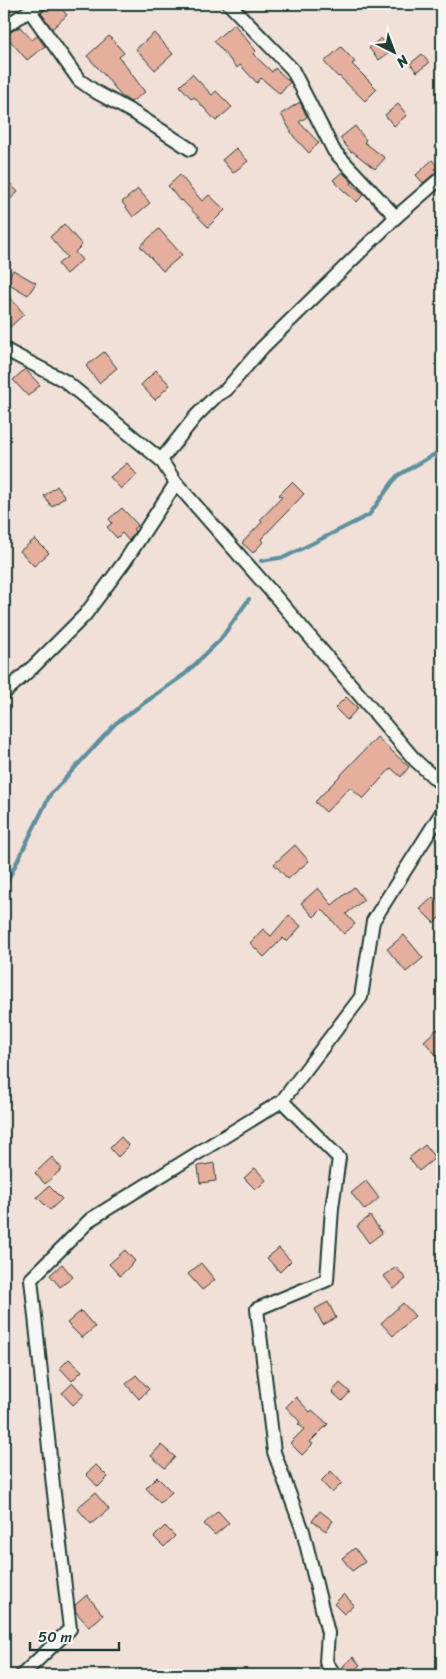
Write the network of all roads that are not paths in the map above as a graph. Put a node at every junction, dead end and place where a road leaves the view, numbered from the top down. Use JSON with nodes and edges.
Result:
{"nodes":[{"id":1,"x":229,"y":4,"type":"edge"},
{"id":2,"x":35,"y":7,"type":"edge"},
{"id":3,"x":4,"y":27,"type":"edge"},
{"id":4,"x":190,"y":149,"type":"dead end"},
{"id":5,"x":442,"y":177,"type":"edge"},
{"id":6,"x":396,"y":217,"type":"junction"},
{"id":7,"x":4,"y":349,"type":"edge"},
{"id":8,"x":161,"y":460,"type":"junction"},
{"id":9,"x":176,"y":483,"type":"junction"},
{"id":10,"x":4,"y":693,"type":"edge"},
{"id":11,"x":442,"y":786,"type":"edge"},
{"id":12,"x":442,"y":812,"type":"edge"},
{"id":13,"x":282,"y":1101,"type":"junction"},
{"id":14,"x":22,"y":1675,"type":"edge"},
{"id":15,"x":335,"y":1675,"type":"edge"}],
"edges":[{"from":1,"to":6,"type":"street"},
{"from":2,"to":3,"type":"street"},
{"from":2,"to":4,"type":"street"},
{"from":5,"to":6,"type":"street"},
{"from":6,"to":8,"type":"street"},
{"from":7,"to":8,"type":"street"},
{"from":8,"to":9,"type":"street"},
{"from":9,"to":10,"type":"street"},
{"from":9,"to":11,"type":"street"},
{"from":12,"to":13,"type":"street"},
{"from":13,"to":14,"type":"street"},
{"from":13,"to":15,"type":"street"}]}
